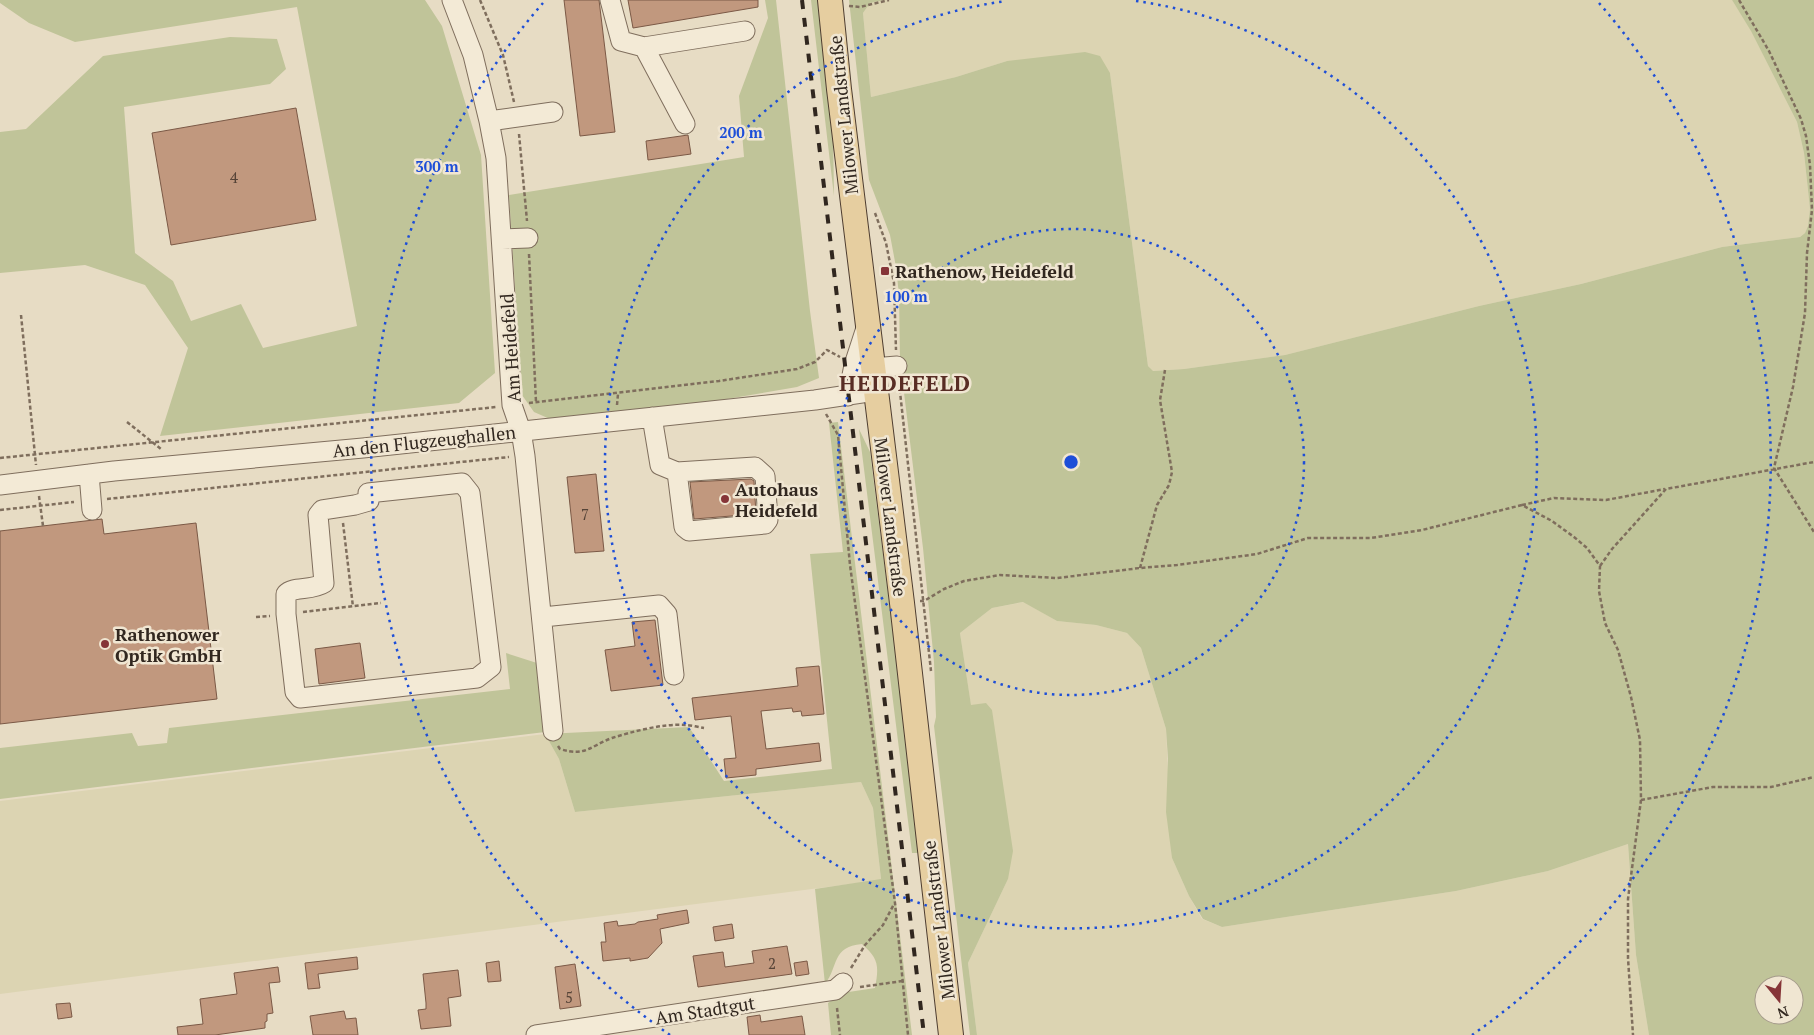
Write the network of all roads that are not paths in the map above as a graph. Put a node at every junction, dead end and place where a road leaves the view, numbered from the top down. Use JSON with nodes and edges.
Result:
{"nodes":[{"id":1,"x":452,"y":0,"type":"edge"},
{"id":2,"x":610,"y":0,"type":"edge"},
{"id":3,"x":830,"y":3,"type":"edge"},
{"id":4,"x":745,"y":31,"type":"dead end"},
{"id":5,"x":644,"y":48,"type":"junction"},
{"id":6,"x":553,"y":112,"type":"dead end"},
{"id":7,"x":490,"y":120,"type":"junction"},
{"id":8,"x":685,"y":124,"type":"dead end"},
{"id":9,"x":528,"y":238,"type":"road end"},
{"id":10,"x":502,"y":239,"type":"junction"},
{"id":11,"x":863,"y":366,"type":"junction"},
{"id":12,"x":897,"y":366,"type":"dead end"},
{"id":13,"x":875,"y":391,"type":"junction"},
{"id":14,"x":848,"y":396,"type":"junction"},
{"id":15,"x":652,"y":417,"type":"junction"},
{"id":16,"x":521,"y":431,"type":"junction"},
{"id":17,"x":677,"y":472,"type":"junction"},
{"id":18,"x":89,"y":474,"type":"junction"},
{"id":19,"x":0,"y":484,"type":"edge"},
{"id":20,"x":92,"y":505,"type":"road end"},
{"id":21,"x":286,"y":614,"type":"joint"},
{"id":22,"x":542,"y":616,"type":"junction"},
{"id":23,"x":674,"y":675,"type":"dead end"},
{"id":24,"x":553,"y":731,"type":"road end"},
{"id":25,"x":839,"y":987,"type":"road end"},
{"id":26,"x":536,"y":1035,"type":"edge"},
{"id":27,"x":951,"y":1035,"type":"edge"}],
"edges":[{"from":1,"to":7,"type":"street","name":"Am Heidefeld"},
{"from":2,"to":5,"type":"street"},
{"from":3,"to":11,"type":"main road","name":"Milower Landstraße"},
{"from":4,"to":5,"type":"street"},
{"from":5,"to":8,"type":"street"},
{"from":6,"to":7,"type":"street"},
{"from":7,"to":10,"type":"street","name":"Am Heidefeld"},
{"from":9,"to":10,"type":"street"},
{"from":10,"to":16,"type":"street","name":"Am Heidefeld"},
{"from":11,"to":12,"type":"street"},
{"from":11,"to":13,"type":"main road","name":"Milower Landstraße"},
{"from":11,"to":14,"type":"street"},
{"from":13,"to":14,"type":"street","name":"An den Flugzeughallen"},
{"from":13,"to":27,"type":"main road","name":"Milower Landstraße"},
{"from":14,"to":15,"type":"street","name":"An den Flugzeughallen"},
{"from":15,"to":16,"type":"street","name":"An den Flugzeughallen"},
{"from":15,"to":17,"type":"street"},
{"from":16,"to":18,"type":"street","name":"An den Flugzeughallen"},
{"from":16,"to":22,"type":"street","name":"Am Heidefeld"},
{"from":17,"to":17,"type":"street"},
{"from":18,"to":19,"type":"street","name":"An den Flugzeughallen"},
{"from":18,"to":20,"type":"street"},
{"from":21,"to":21,"type":"street"},
{"from":22,"to":23,"type":"street"},
{"from":22,"to":24,"type":"street","name":"Am Heidefeld"},
{"from":25,"to":26,"type":"street","name":"Am Stadtgut"}]}
